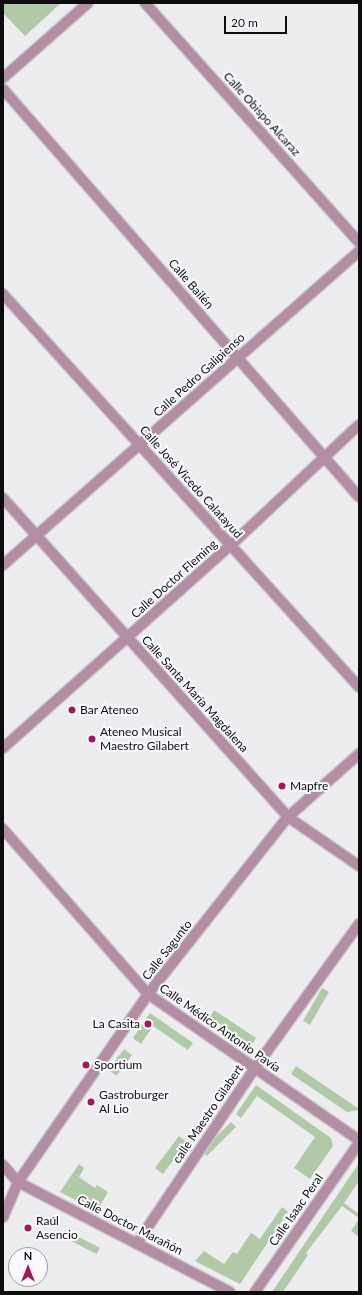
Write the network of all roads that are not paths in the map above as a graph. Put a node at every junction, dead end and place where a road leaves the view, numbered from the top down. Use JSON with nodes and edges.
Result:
{"nodes":[{"id":1,"x":88,"y":3,"type":"edge"},
{"id":2,"x":145,"y":3,"type":"edge"},
{"id":3,"x":3,"y":78,"type":"edge"},
{"id":4,"x":3,"y":88,"type":"edge"},
{"id":5,"x":359,"y":242,"type":"edge"},
{"id":6,"x":359,"y":251,"type":"edge"},
{"id":7,"x":3,"y":294,"type":"edge"},
{"id":8,"x":238,"y":358,"type":"junction"},
{"id":9,"x":359,"y":425,"type":"edge"},
{"id":10,"x":140,"y":445,"type":"junction"},
{"id":11,"x":324,"y":457,"type":"junction"},
{"id":12,"x":359,"y":497,"type":"edge"},
{"id":13,"x":3,"y":498,"type":"edge"},
{"id":14,"x":36,"y":536,"type":"junction"},
{"id":15,"x":231,"y":545,"type":"junction"},
{"id":16,"x":3,"y":565,"type":"edge"},
{"id":17,"x":127,"y":638,"type":"junction"},
{"id":18,"x":359,"y":687,"type":"edge"},
{"id":19,"x":3,"y":748,"type":"edge"},
{"id":20,"x":359,"y":754,"type":"edge"},
{"id":21,"x":288,"y":817,"type":"junction"},
{"id":22,"x":3,"y":829,"type":"edge"},
{"id":23,"x":359,"y":866,"type":"edge"},
{"id":24,"x":359,"y":924,"type":"edge"},
{"id":25,"x":148,"y":994,"type":"junction"},
{"id":26,"x":255,"y":1068,"type":"junction"},
{"id":27,"x":359,"y":1142,"type":"edge"},
{"id":28,"x":3,"y":1165,"type":"edge"},
{"id":29,"x":18,"y":1182,"type":"junction"},
{"id":30,"x":3,"y":1217,"type":"edge"},
{"id":31,"x":136,"y":1243,"type":"junction"},
{"id":32,"x":230,"y":1292,"type":"edge"},
{"id":33,"x":255,"y":1292,"type":"edge"}],
"edges":[{"from":1,"to":3,"type":"street"},
{"from":2,"to":5,"type":"street","name":"Calle Obispo Alcaraz"},
{"from":4,"to":8,"type":"street","name":"Calle Bailén"},
{"from":6,"to":8,"type":"street","name":"Calle Pedro Galipienso"},
{"from":7,"to":10,"type":"street","name":"Calle José Vicedo Calatayud"},
{"from":8,"to":10,"type":"street","name":"Calle Pedro Galipienso"},
{"from":8,"to":11,"type":"street","name":"Calle Bailén"},
{"from":9,"to":11,"type":"street","name":"Calle Doctor Fleming"},
{"from":10,"to":14,"type":"street","name":"Calle Pedro Galipienso"},
{"from":10,"to":15,"type":"street","name":"Calle José Vicedo Calatayud"},
{"from":11,"to":12,"type":"street","name":"Calle Bailén"},
{"from":11,"to":15,"type":"street","name":"Calle Doctor Fleming"},
{"from":13,"to":14,"type":"street","name":"Calle Santa María Magdalena"},
{"from":14,"to":16,"type":"street","name":"Calle Pedro Galipienso"},
{"from":14,"to":17,"type":"street","name":"Calle Santa María Magdalena"},
{"from":15,"to":17,"type":"street","name":"Calle Doctor Fleming"},
{"from":15,"to":18,"type":"street","name":"Calle José Vicedo Calatayud"},
{"from":17,"to":19,"type":"street","name":"Calle Doctor Fleming"},
{"from":17,"to":21,"type":"street","name":"Calle Santa María Magdalena"},
{"from":20,"to":21,"type":"street","name":"Calle Sagunto"},
{"from":21,"to":23,"type":"street","name":"Calle Santa María Magdalena"},
{"from":21,"to":25,"type":"street","name":"Calle Sagunto"},
{"from":22,"to":25,"type":"street","name":"Calle Médico Antonio Pavía"},
{"from":24,"to":26,"type":"street","name":"calle Maestro Gilabert"},
{"from":25,"to":26,"type":"street","name":"Calle Médico Antonio Pavía"},
{"from":25,"to":29,"type":"street","name":"Calle Sagunto"},
{"from":26,"to":27,"type":"street","name":"Calle Médico Antonio Pavía"},
{"from":26,"to":31,"type":"street","name":"calle Maestro Gilabert"},
{"from":27,"to":33,"type":"street","name":"Calle Isaac Peral"},
{"from":28,"to":29,"type":"street"},
{"from":29,"to":30,"type":"street","name":"Calle Sagunto"},
{"from":29,"to":31,"type":"street","name":"Calle Doctor Marañón"},
{"from":31,"to":32,"type":"street","name":"Calle Doctor Marañón"}]}
